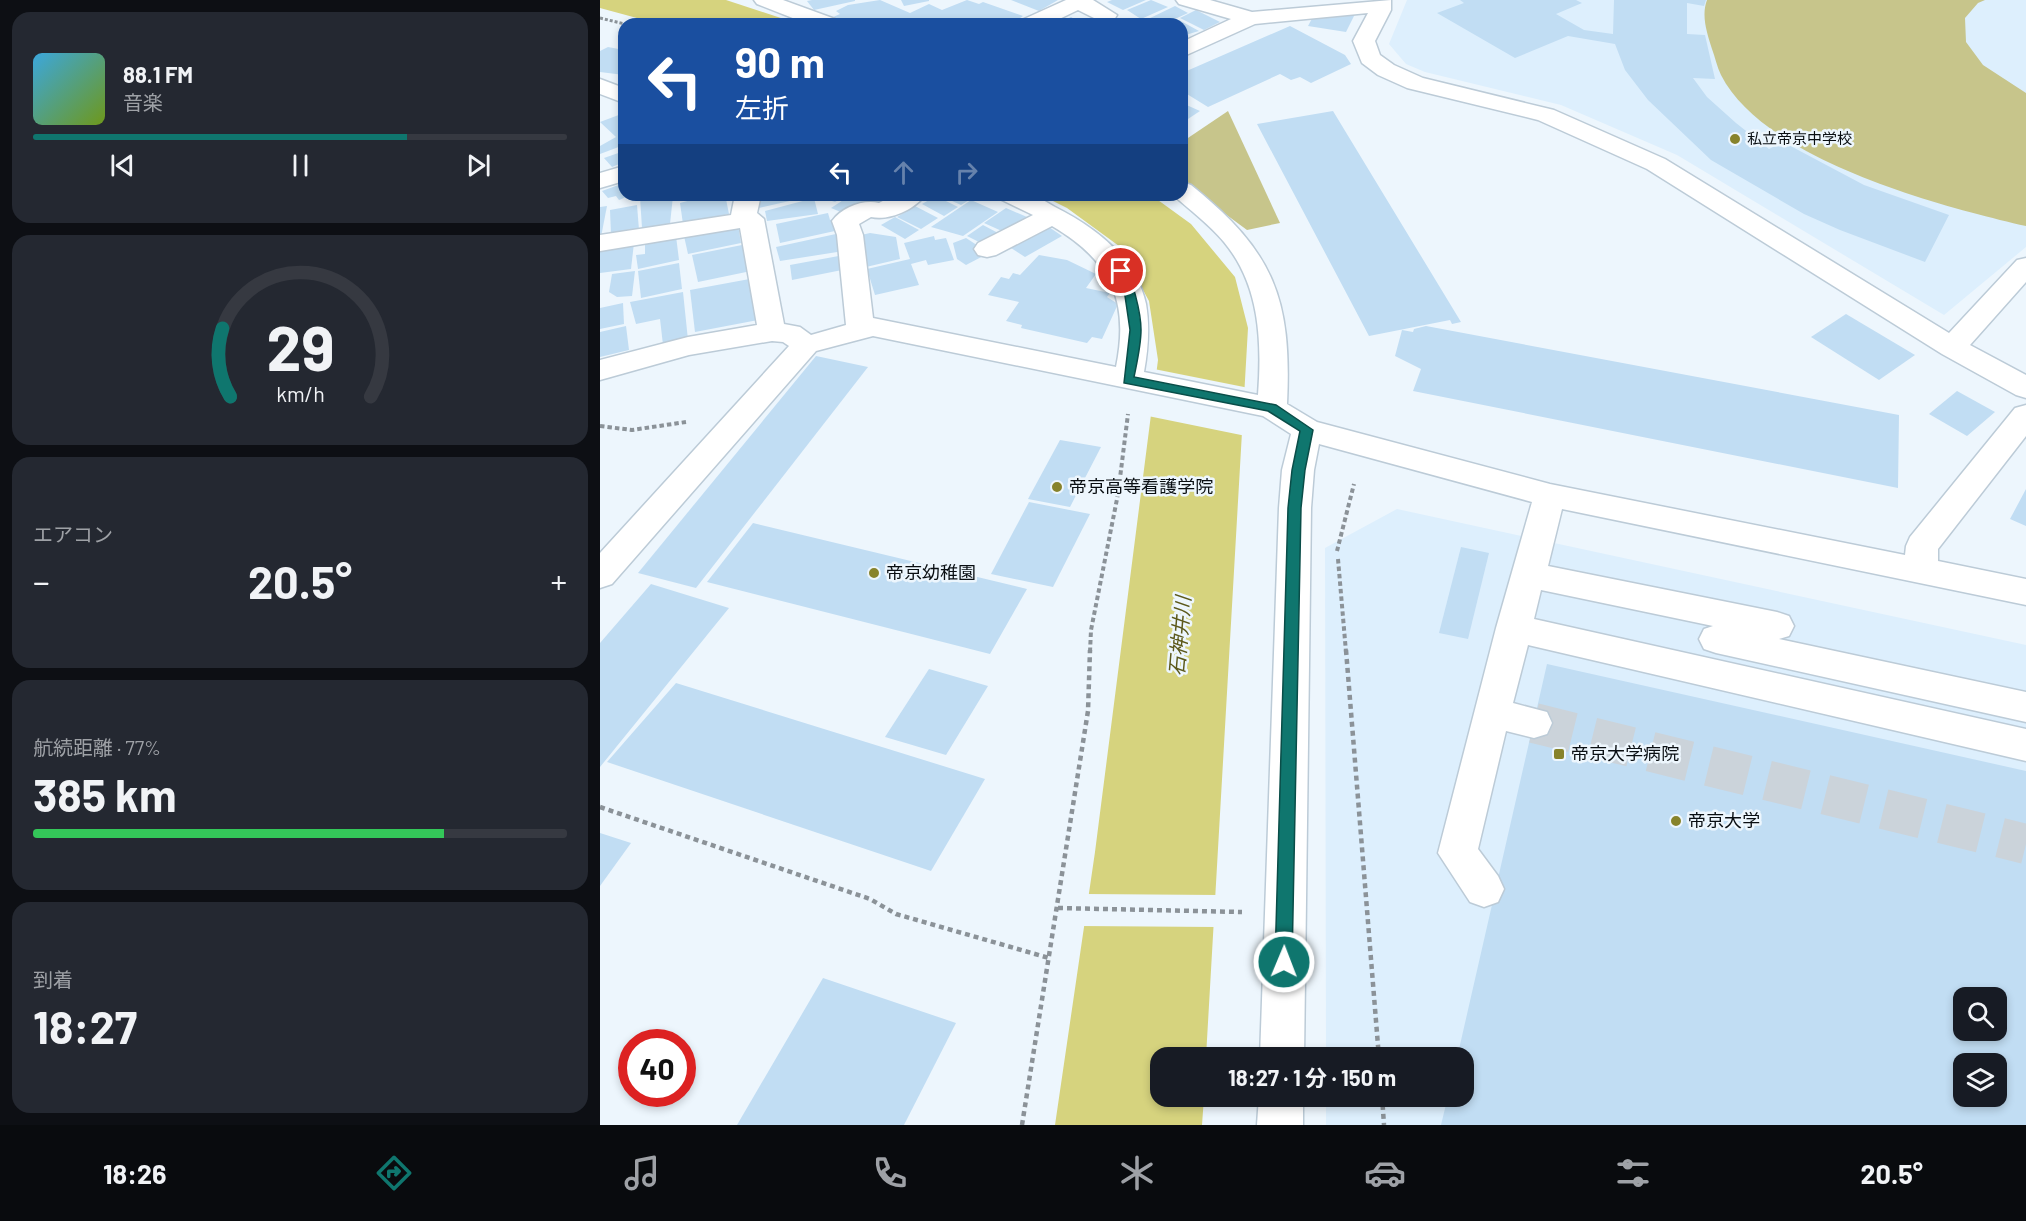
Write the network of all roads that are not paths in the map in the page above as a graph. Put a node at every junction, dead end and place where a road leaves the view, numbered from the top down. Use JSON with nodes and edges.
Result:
{"nodes":[{"id":1,"x":764,"y":0,"type":"edge"},
{"id":2,"x":1185,"y":0,"type":"edge"},
{"id":3,"x":1081,"y":1,"type":"edge"},
{"id":4,"x":1381,"y":3,"type":"edge"},
{"id":5,"x":1106,"y":15,"type":"dead end"},
{"id":6,"x":812,"y":18,"type":"edge"},
{"id":7,"x":1045,"y":18,"type":"edge"},
{"id":8,"x":1251,"y":18,"type":"junction"},
{"id":9,"x":1188,"y":47,"type":"edge"},
{"id":10,"x":600,"y":86,"type":"edge"},
{"id":11,"x":618,"y":94,"type":"edge"},
{"id":12,"x":618,"y":105,"type":"edge"},
{"id":13,"x":600,"y":111,"type":"edge"},
{"id":14,"x":618,"y":174,"type":"edge"},
{"id":15,"x":600,"y":181,"type":"edge"},
{"id":16,"x":1188,"y":195,"type":"edge"},
{"id":17,"x":901,"y":201,"type":"edge"},
{"id":18,"x":1024,"y":201,"type":"edge"},
{"id":19,"x":749,"y":207,"type":"edge"},
{"id":20,"x":1053,"y":215,"type":"junction"},
{"id":21,"x":600,"y":243,"type":"edge"},
{"id":22,"x":987,"y":249,"type":"dead end"},
{"id":23,"x":2026,"y":266,"type":"edge"},
{"id":24,"x":860,"y":330,"type":"junction"},
{"id":25,"x":772,"y":332,"type":"junction"},
{"id":26,"x":806,"y":345,"type":"junction"},
{"id":27,"x":1952,"y":346,"type":"junction"},
{"id":28,"x":600,"y":370,"type":"edge"},
{"id":29,"x":1136,"y":382,"type":"junction"},
{"id":30,"x":2026,"y":388,"type":"edge"},
{"id":31,"x":1265,"y":406,"type":"junction"},
{"id":32,"x":2026,"y":415,"type":"edge"},
{"id":33,"x":1307,"y":430,"type":"junction"},
{"id":34,"x":1550,"y":495,"type":"junction"},
{"id":35,"x":1922,"y":571,"type":"junction"},
{"id":36,"x":600,"y":575,"type":"edge"},
{"id":37,"x":1528,"y":575,"type":"junction"},
{"id":38,"x":2026,"y":592,"type":"edge"},
{"id":39,"x":1777,"y":626,"type":"dead end"},
{"id":40,"x":1514,"y":628,"type":"junction"},
{"id":41,"x":1716,"y":639,"type":"dead end"},
{"id":42,"x":2026,"y":707,"type":"edge"},
{"id":43,"x":1492,"y":713,"type":"junction"},
{"id":44,"x":1534,"y":723,"type":"tunnel mouth"},
{"id":45,"x":2026,"y":745,"type":"edge"},
{"id":46,"x":1484,"y":889,"type":"dead end"},
{"id":47,"x":1282,"y":1047,"type":"edge"},
{"id":48,"x":1281,"y":1107,"type":"edge"},
{"id":49,"x":1280,"y":1125,"type":"edge"}],
"edges":[{"from":1,"to":6,"type":"street"},
{"from":2,"to":8,"type":"street"},
{"from":3,"to":5,"type":"street"},
{"from":3,"to":7,"type":"street"},
{"from":4,"to":8,"type":"street"},
{"from":4,"to":27,"type":"street"},
{"from":8,"to":9,"type":"street"},
{"from":10,"to":11,"type":"street"},
{"from":12,"to":13,"type":"street"},
{"from":14,"to":15,"type":"street"},
{"from":16,"to":31,"type":"street"},
{"from":17,"to":24,"type":"street"},
{"from":18,"to":20,"type":"street"},
{"from":19,"to":21,"type":"street"},
{"from":19,"to":25,"type":"street"},
{"from":20,"to":22,"type":"street"},
{"from":20,"to":29,"type":"street"},
{"from":23,"to":27,"type":"street"},
{"from":24,"to":26,"type":"street"},
{"from":24,"to":29,"type":"street"},
{"from":25,"to":26,"type":"street"},
{"from":25,"to":28,"type":"street"},
{"from":26,"to":36,"type":"street"},
{"from":27,"to":30,"type":"street"},
{"from":29,"to":31,"type":"street"},
{"from":31,"to":33,"type":"street"},
{"from":32,"to":35,"type":"street"},
{"from":33,"to":34,"type":"street"},
{"from":33,"to":47,"type":"street"},
{"from":34,"to":35,"type":"street"},
{"from":34,"to":37,"type":"street"},
{"from":35,"to":38,"type":"street"},
{"from":37,"to":39,"type":"street"},
{"from":37,"to":40,"type":"street"},
{"from":40,"to":43,"type":"street"},
{"from":40,"to":45,"type":"street"},
{"from":41,"to":42,"type":"street"},
{"from":43,"to":44,"type":"street"},
{"from":43,"to":46,"type":"street"},
{"from":48,"to":49,"type":"street"}]}
